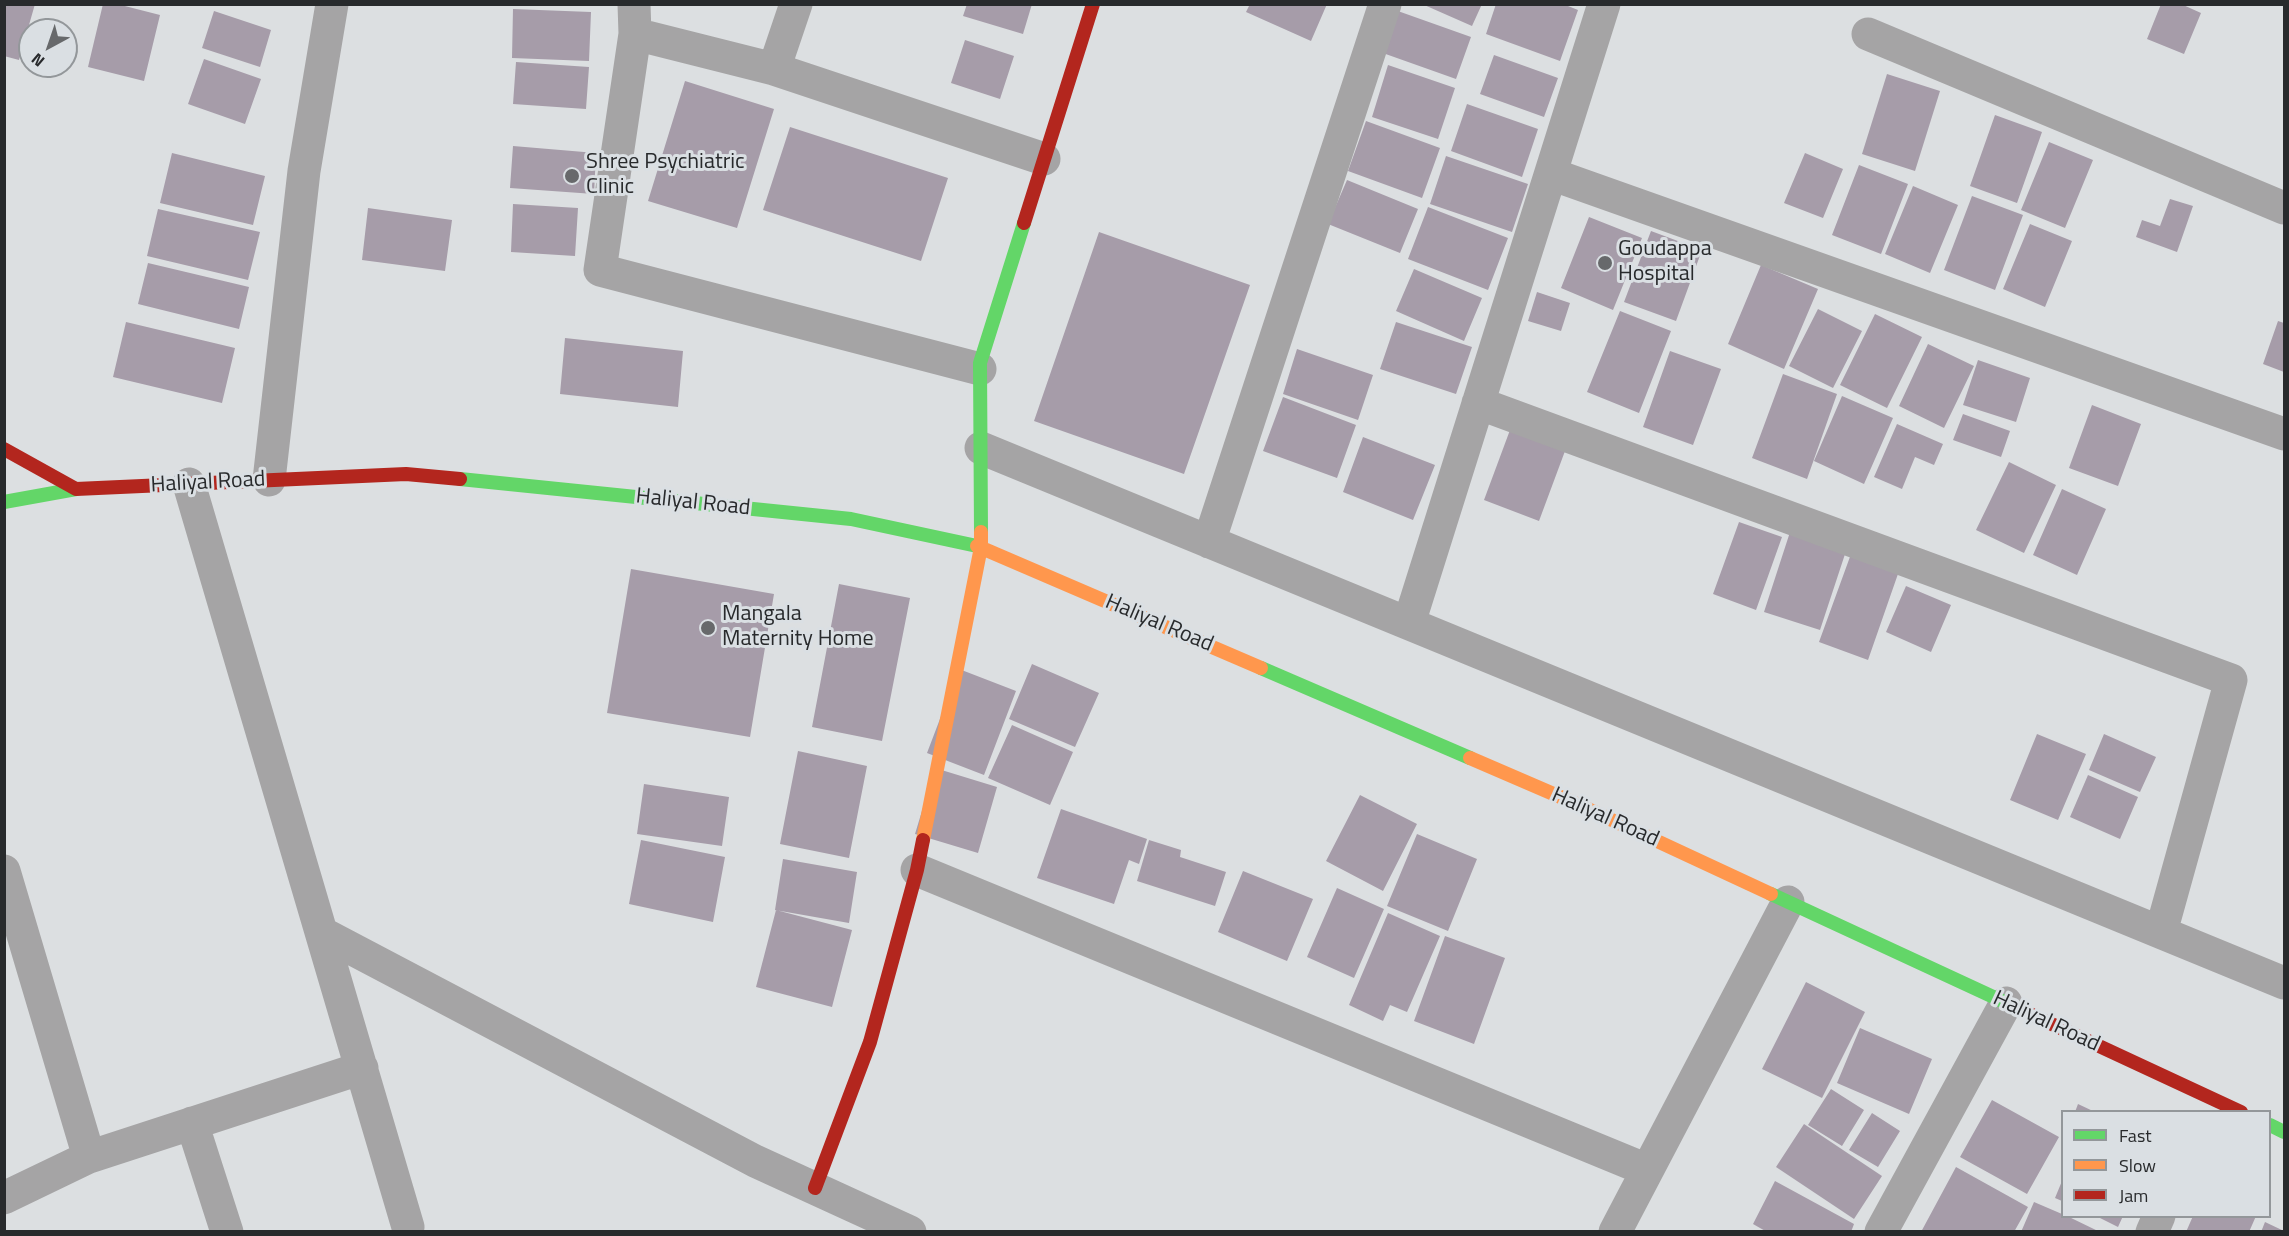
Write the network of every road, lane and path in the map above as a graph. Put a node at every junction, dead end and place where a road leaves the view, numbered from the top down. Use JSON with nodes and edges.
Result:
{"nodes":[{"id":1,"x":332,"y":4,"type":"edge"},
{"id":2,"x":796,"y":4,"type":"edge"},
{"id":3,"x":1093,"y":4,"type":"edge"},
{"id":4,"x":1385,"y":4,"type":"edge"},
{"id":5,"x":1604,"y":4,"type":"edge"},
{"id":6,"x":634,"y":19,"type":"edge"},
{"id":7,"x":1868,"y":34,"type":"dead end"},
{"id":8,"x":774,"y":69,"type":"junction"},
{"id":9,"x":1044,"y":159,"type":"junction"},
{"id":10,"x":1551,"y":174,"type":"junction"},
{"id":11,"x":2284,"y":208,"type":"edge"},
{"id":12,"x":980,"y":369,"type":"junction"},
{"id":13,"x":1479,"y":403,"type":"junction"},
{"id":14,"x":2284,"y":434,"type":"edge"},
{"id":15,"x":4,"y":448,"type":"edge"},
{"id":16,"x":981,"y":448,"type":"junction"},
{"id":17,"x":269,"y":480,"type":"junction"},
{"id":18,"x":189,"y":484,"type":"junction"},
{"id":19,"x":76,"y":489,"type":"junction"},
{"id":20,"x":4,"y":502,"type":"edge"},
{"id":21,"x":1209,"y":542,"type":"junction"},
{"id":22,"x":981,"y":547,"type":"junction"},
{"id":23,"x":1409,"y":623,"type":"junction"},
{"id":24,"x":917,"y":870,"type":"junction"},
{"id":25,"x":4,"y":871,"type":"edge"},
{"id":26,"x":1788,"y":902,"type":"junction"},
{"id":27,"x":2162,"y":932,"type":"junction"},
{"id":28,"x":322,"y":933,"type":"junction"},
{"id":29,"x":2284,"y":983,"type":"edge"},
{"id":30,"x":2006,"y":1004,"type":"junction"},
{"id":31,"x":362,"y":1068,"type":"junction"},
{"id":32,"x":2219,"y":1107,"type":"edge"},
{"id":33,"x":192,"y":1123,"type":"junction"},
{"id":34,"x":88,"y":1157,"type":"junction"},
{"id":35,"x":1647,"y":1170,"type":"junction"},
{"id":36,"x":814,"y":1188,"type":"junction"},
{"id":37,"x":4,"y":1198,"type":"edge"},
{"id":38,"x":2158,"y":1218,"type":"edge"},
{"id":39,"x":408,"y":1227,"type":"dead end"},
{"id":40,"x":227,"y":1232,"type":"edge"},
{"id":41,"x":910,"y":1232,"type":"edge"},
{"id":42,"x":1615,"y":1232,"type":"edge"},
{"id":43,"x":1881,"y":1232,"type":"edge"},
{"id":44,"x":2152,"y":1232,"type":"edge"}],
"edges":[{"from":1,"to":17,"type":"street"},
{"from":2,"to":8,"type":"street"},
{"from":3,"to":9,"type":"main road"},
{"from":4,"to":21,"type":"street"},
{"from":5,"to":10,"type":"street"},
{"from":6,"to":8,"type":"street"},
{"from":6,"to":12,"type":"street"},
{"from":7,"to":11,"type":"street"},
{"from":8,"to":9,"type":"street"},
{"from":9,"to":12,"type":"main road"},
{"from":10,"to":13,"type":"street"},
{"from":10,"to":14,"type":"street"},
{"from":12,"to":16,"type":"main road"},
{"from":13,"to":23,"type":"street"},
{"from":13,"to":27,"type":"street"},
{"from":15,"to":19,"type":"main road"},
{"from":16,"to":21,"type":"street"},
{"from":16,"to":22,"type":"main road"},
{"from":17,"to":18,"type":"main road","name":"Haliyal Road"},
{"from":17,"to":22,"type":"main road","name":"Haliyal Road"},
{"from":18,"to":19,"type":"main road","name":"Haliyal Road"},
{"from":18,"to":28,"type":"street"},
{"from":19,"to":20,"type":"main road","name":"Haliyal Road"},
{"from":21,"to":23,"type":"street"},
{"from":22,"to":24,"type":"main road"},
{"from":22,"to":26,"type":"main road","name":"Haliyal Road"},
{"from":23,"to":27,"type":"street"},
{"from":24,"to":35,"type":"street"},
{"from":24,"to":36,"type":"main road"},
{"from":25,"to":34,"type":"street"},
{"from":26,"to":30,"type":"main road","name":"Haliyal Road"},
{"from":26,"to":35,"type":"street"},
{"from":27,"to":29,"type":"street"},
{"from":28,"to":31,"type":"street"},
{"from":28,"to":36,"type":"street"},
{"from":30,"to":32,"type":"main road","name":"Haliyal Road"},
{"from":30,"to":43,"type":"street"},
{"from":31,"to":33,"type":"street"},
{"from":31,"to":39,"type":"street"},
{"from":33,"to":34,"type":"street"},
{"from":33,"to":40,"type":"street"},
{"from":34,"to":37,"type":"street"},
{"from":35,"to":42,"type":"street"},
{"from":36,"to":41,"type":"street"},
{"from":38,"to":44,"type":"street"}]}
